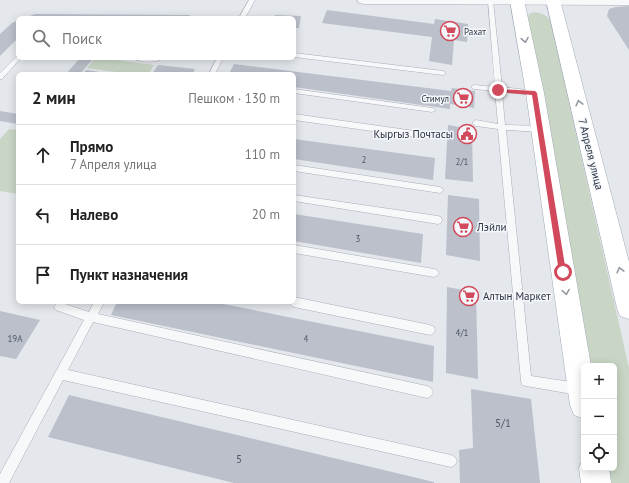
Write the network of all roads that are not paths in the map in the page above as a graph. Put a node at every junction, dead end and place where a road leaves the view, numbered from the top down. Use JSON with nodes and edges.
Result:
{"nodes":[{"id":1,"x":252,"y":0,"type":"edge"},
{"id":2,"x":364,"y":0,"type":"edge"},
{"id":3,"x":490,"y":1,"type":"junction"},
{"id":4,"x":518,"y":1,"type":"edge"},
{"id":5,"x":553,"y":1,"type":"edge"},
{"id":6,"x":629,"y":1,"type":"edge"},
{"id":7,"x":243,"y":16,"type":"edge"},
{"id":8,"x":296,"y":55,"type":"edge"},
{"id":9,"x":16,"y":60,"type":"edge"},
{"id":10,"x":219,"y":60,"type":"edge"},
{"id":11,"x":213,"y":72,"type":"edge"},
{"id":12,"x":443,"y":73,"type":"dead end"},
{"id":13,"x":0,"y":77,"type":"edge"},
{"id":14,"x":474,"y":88,"type":"dead end"},
{"id":15,"x":498,"y":90,"type":"junction"},
{"id":16,"x":296,"y":91,"type":"edge"},
{"id":17,"x":535,"y":93,"type":"junction"},
{"id":18,"x":432,"y":110,"type":"dead end"},
{"id":19,"x":296,"y":117,"type":"edge"},
{"id":20,"x":476,"y":122,"type":"dead end"},
{"id":21,"x":502,"y":127,"type":"junction"},
{"id":22,"x":540,"y":129,"type":"junction"},
{"id":23,"x":429,"y":136,"type":"dead end"},
{"id":24,"x":296,"y":168,"type":"edge"},
{"id":25,"x":440,"y":190,"type":"dead end"},
{"id":26,"x":296,"y":198,"type":"edge"},
{"id":27,"x":438,"y":220,"type":"dead end"},
{"id":28,"x":296,"y":249,"type":"edge"},
{"id":29,"x":434,"y":273,"type":"dead end"},
{"id":30,"x":296,"y":302,"type":"edge"},
{"id":31,"x":98,"y":304,"type":"edge"},
{"id":32,"x":59,"y":307,"type":"dead end"},
{"id":33,"x":629,"y":308,"type":"edge"},
{"id":34,"x":91,"y":317,"type":"junction"},
{"id":35,"x":430,"y":330,"type":"dead end"},
{"id":36,"x":61,"y":374,"type":"junction"},
{"id":37,"x":581,"y":385,"type":"edge"},
{"id":38,"x":427,"y":392,"type":"dead end"},
{"id":39,"x":581,"y":396,"type":"edge"},
{"id":40,"x":451,"y":461,"type":"dead end"},
{"id":41,"x":594,"y":471,"type":"edge"},
{"id":42,"x":2,"y":483,"type":"edge"},
{"id":43,"x":596,"y":483,"type":"edge"}],
"edges":[{"from":1,"to":7,"type":"lane"},
{"from":2,"to":3,"type":"street"},
{"from":3,"to":4,"type":"street"},
{"from":3,"to":15,"type":"lane"},
{"from":4,"to":5,"type":"street"},
{"from":4,"to":17,"type":"main road","one_way":true},
{"from":5,"to":6,"type":"street"},
{"from":33,"to":5,"type":"main road","name":"7 Апреля улица","one_way":true},
{"from":8,"to":12,"type":"lane"},
{"from":9,"to":13,"type":"lane"},
{"from":10,"to":11,"type":"lane"},
{"from":14,"to":15,"type":"lane"},
{"from":15,"to":17,"type":"lane"},
{"from":15,"to":21,"type":"lane"},
{"from":16,"to":18,"type":"lane"},
{"from":17,"to":22,"type":"main road"},
{"from":19,"to":23,"type":"lane"},
{"from":20,"to":21,"type":"lane"},
{"from":21,"to":22,"type":"lane"},
{"from":21,"to":39,"type":"lane"},
{"from":22,"to":37,"type":"main road","one_way":true},
{"from":24,"to":25,"type":"lane"},
{"from":26,"to":27,"type":"lane"},
{"from":28,"to":29,"type":"lane"},
{"from":30,"to":35,"type":"lane"},
{"from":31,"to":34,"type":"lane"},
{"from":32,"to":34,"type":"lane"},
{"from":34,"to":36,"type":"lane"},
{"from":34,"to":38,"type":"lane"},
{"from":36,"to":40,"type":"lane"},
{"from":36,"to":42,"type":"lane"},
{"from":41,"to":43,"type":"main road"}]}
